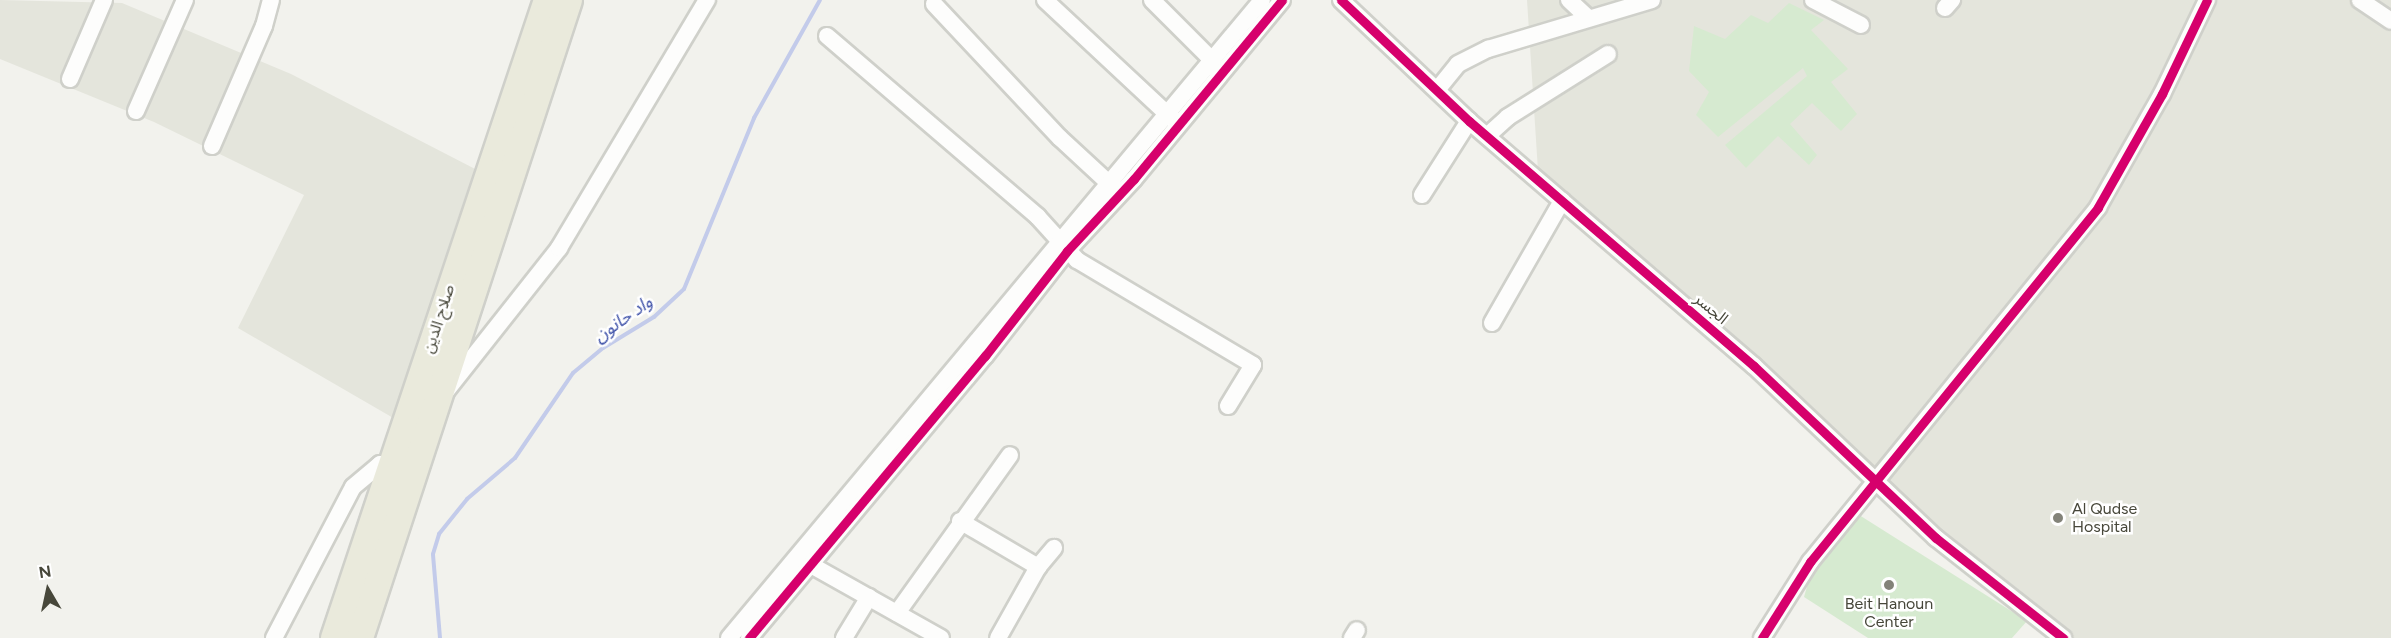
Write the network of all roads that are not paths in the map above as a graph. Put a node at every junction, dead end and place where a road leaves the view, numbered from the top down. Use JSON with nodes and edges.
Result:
{"nodes":[{"id":1,"x":104,"y":0,"type":"edge"},
{"id":2,"x":185,"y":0,"type":"edge"},
{"id":3,"x":271,"y":0,"type":"edge"},
{"id":4,"x":547,"y":0,"type":"edge"},
{"id":5,"x":569,"y":0,"type":"edge"},
{"id":6,"x":707,"y":0,"type":"edge"},
{"id":7,"x":1045,"y":0,"type":"edge"},
{"id":8,"x":1152,"y":0,"type":"edge"},
{"id":9,"x":1262,"y":0,"type":"edge"},
{"id":10,"x":1282,"y":0,"type":"edge"},
{"id":11,"x":1341,"y":0,"type":"edge"},
{"id":12,"x":1569,"y":0,"type":"edge"},
{"id":13,"x":1652,"y":0,"type":"edge"},
{"id":14,"x":1813,"y":0,"type":"edge"},
{"id":15,"x":2207,"y":0,"type":"edge"},
{"id":16,"x":2360,"y":0,"type":"edge"},
{"id":17,"x":934,"y":4,"type":"dead end"},
{"id":18,"x":1587,"y":17,"type":"junction"},
{"id":19,"x":2391,"y":21,"type":"edge"},
{"id":20,"x":1861,"y":25,"type":"dead end"},
{"id":21,"x":827,"y":36,"type":"dead end"},
{"id":22,"x":1608,"y":54,"type":"dead end"},
{"id":23,"x":1214,"y":68,"type":"junction"},
{"id":24,"x":70,"y":78,"type":"dead end"},
{"id":25,"x":1437,"y":90,"type":"junction"},
{"id":26,"x":135,"y":111,"type":"dead end"},
{"id":27,"x":1172,"y":120,"type":"junction"},
{"id":28,"x":1469,"y":122,"type":"junction"},
{"id":29,"x":1487,"y":136,"type":"junction"},
{"id":30,"x":212,"y":146,"type":"dead end"},
{"id":31,"x":1114,"y":189,"type":"junction"},
{"id":32,"x":1422,"y":195,"type":"dead end"},
{"id":33,"x":1562,"y":201,"type":"junction"},
{"id":34,"x":1064,"y":246,"type":"junction"},
{"id":35,"x":1492,"y":323,"type":"dead end"},
{"id":36,"x":436,"y":402,"type":"junction"},
{"id":37,"x":1228,"y":406,"type":"dead end"},
{"id":38,"x":1010,"y":455,"type":"dead end"},
{"id":39,"x":391,"y":466,"type":"junction"},
{"id":40,"x":1875,"y":481,"type":"junction"},
{"id":41,"x":960,"y":521,"type":"junction"},
{"id":42,"x":1054,"y":548,"type":"dead end"},
{"id":43,"x":811,"y":565,"type":"junction"},
{"id":44,"x":1038,"y":567,"type":"junction"},
{"id":45,"x":869,"y":597,"type":"junction"},
{"id":46,"x":897,"y":613,"type":"junction"},
{"id":47,"x":274,"y":638,"type":"edge"},
{"id":48,"x":334,"y":638,"type":"edge"},
{"id":49,"x":360,"y":638,"type":"edge"},
{"id":50,"x":729,"y":638,"type":"edge"},
{"id":51,"x":748,"y":638,"type":"edge"},
{"id":52,"x":844,"y":638,"type":"edge"},
{"id":53,"x":941,"y":638,"type":"edge"},
{"id":54,"x":998,"y":638,"type":"edge"},
{"id":55,"x":1762,"y":638,"type":"edge"},
{"id":56,"x":2063,"y":638,"type":"edge"}],
"edges":[{"from":1,"to":24,"type":"street"},
{"from":2,"to":26,"type":"street"},
{"from":3,"to":30,"type":"street"},
{"from":4,"to":39,"type":"highway","name":"صلاح الدين"},
{"from":5,"to":36,"type":"highway","name":"صلاح الدين"},
{"from":6,"to":36,"type":"street"},
{"from":7,"to":27,"type":"street"},
{"from":8,"to":23,"type":"street"},
{"from":9,"to":23,"type":"street"},
{"from":10,"to":23,"type":"street"},
{"from":11,"to":25,"type":"street","name":"الجسر"},
{"from":12,"to":18,"type":"street"},
{"from":13,"to":18,"type":"street"},
{"from":14,"to":20,"type":"street"},
{"from":15,"to":40,"type":"street"},
{"from":16,"to":19,"type":"street"},
{"from":17,"to":31,"type":"street"},
{"from":18,"to":25,"type":"street"},
{"from":21,"to":34,"type":"street"},
{"from":22,"to":29,"type":"street"},
{"from":23,"to":27,"type":"street"},
{"from":25,"to":28,"type":"street","name":"الجسر"},
{"from":27,"to":31,"type":"street"},
{"from":28,"to":29,"type":"street","name":"الجسر"},
{"from":28,"to":32,"type":"street"},
{"from":29,"to":33,"type":"street","name":"الجسر"},
{"from":31,"to":34,"type":"street"},
{"from":33,"to":35,"type":"street"},
{"from":33,"to":40,"type":"street","name":"الجسر"},
{"from":34,"to":37,"type":"street"},
{"from":34,"to":43,"type":"street"},
{"from":34,"to":50,"type":"street"},
{"from":36,"to":49,"type":"highway","name":"صلاح الدين"},
{"from":38,"to":41,"type":"street"},
{"from":39,"to":47,"type":"street"},
{"from":39,"to":48,"type":"highway","name":"صلاح الدين"},
{"from":40,"to":55,"type":"street"},
{"from":40,"to":56,"type":"street","name":"الجسر"},
{"from":41,"to":44,"type":"street"},
{"from":41,"to":46,"type":"street"},
{"from":42,"to":44,"type":"street"},
{"from":43,"to":45,"type":"street"},
{"from":43,"to":51,"type":"street"},
{"from":44,"to":54,"type":"street"},
{"from":45,"to":46,"type":"street"},
{"from":45,"to":52,"type":"street"},
{"from":46,"to":53,"type":"street"}]}
